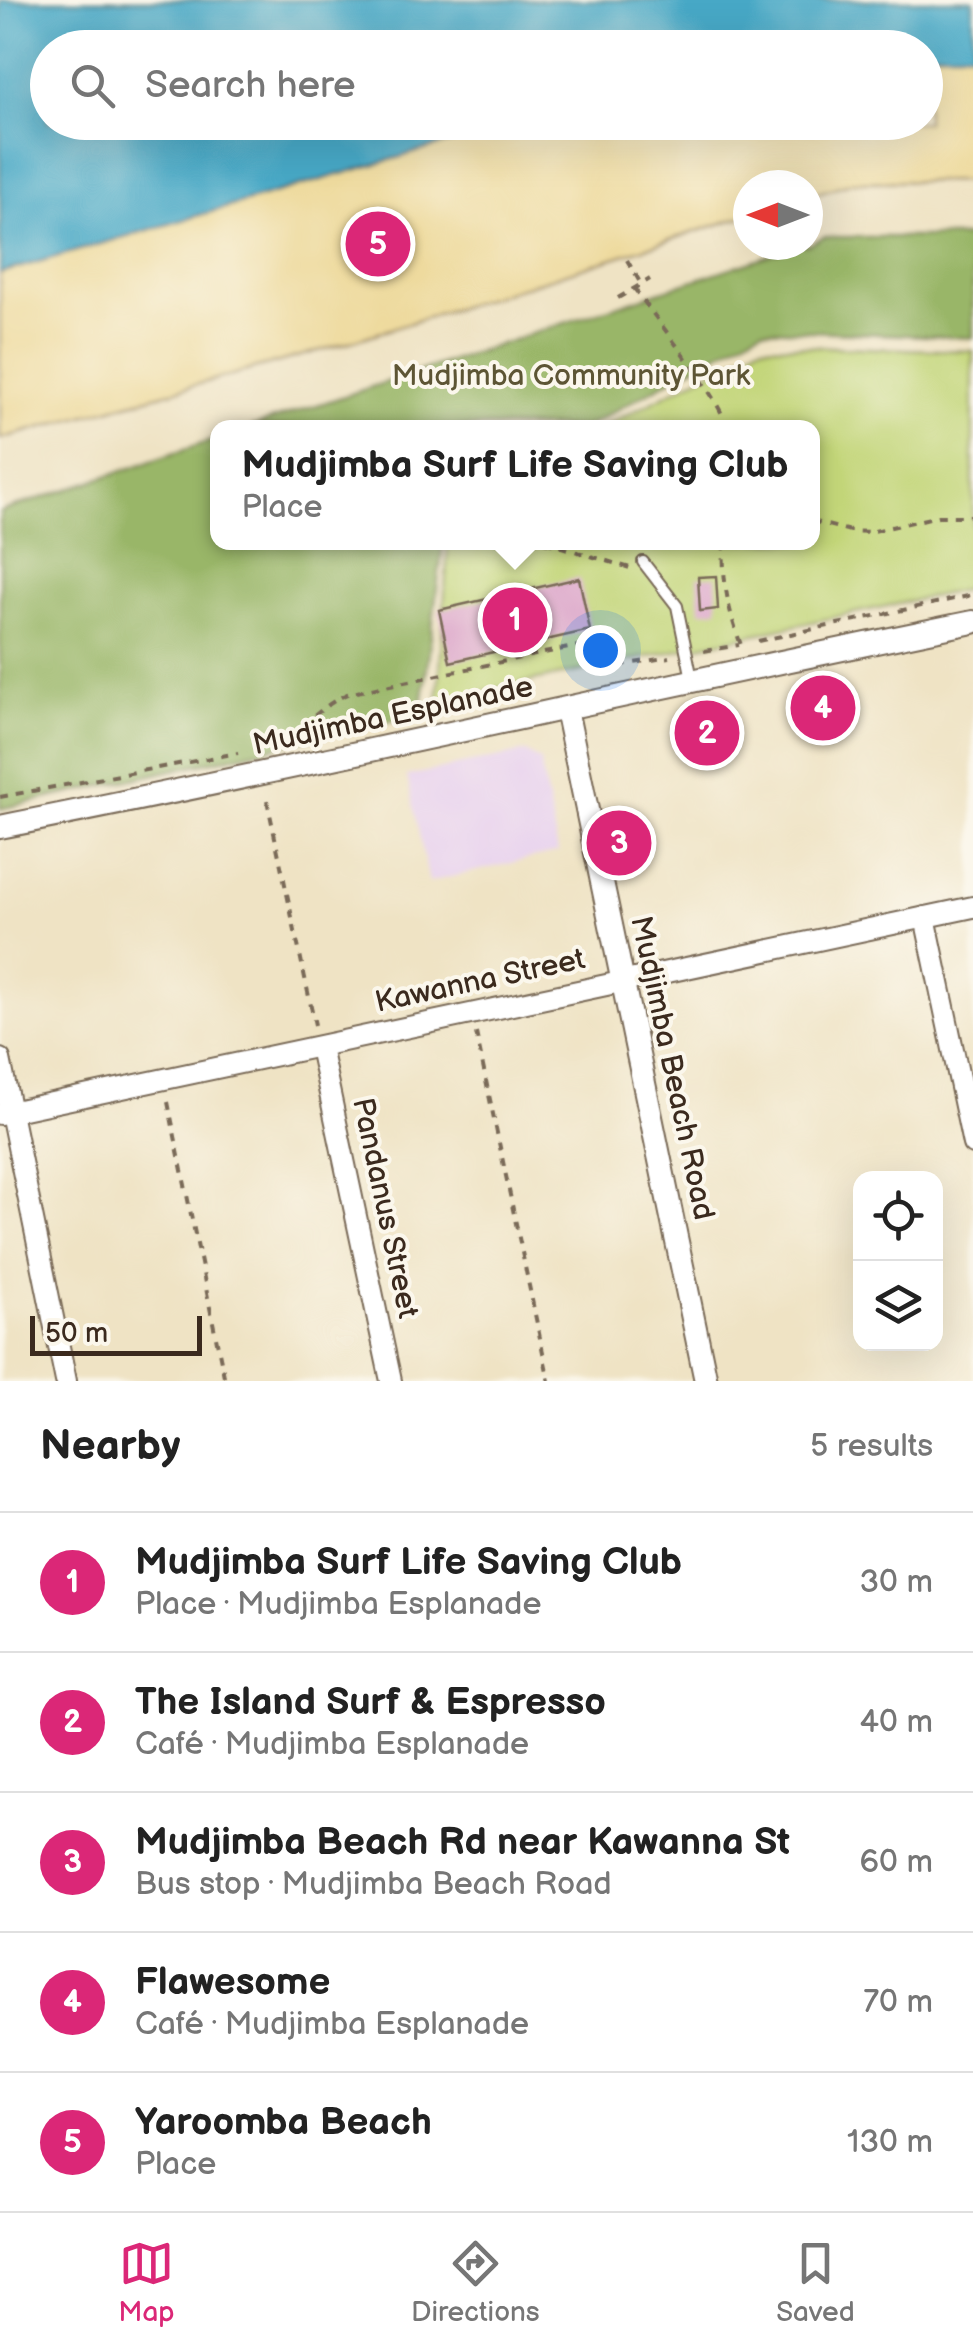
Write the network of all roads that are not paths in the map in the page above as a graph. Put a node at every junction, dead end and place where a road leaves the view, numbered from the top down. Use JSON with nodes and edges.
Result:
{"nodes":[{"id":1,"x":643,"y":562,"type":"road end"},
{"id":2,"x":973,"y":622,"type":"edge"},
{"id":3,"x":692,"y":679,"type":"junction"},
{"id":4,"x":566,"y":709,"type":"junction"},
{"id":5,"x":0,"y":826,"type":"edge"},
{"id":6,"x":973,"y":907,"type":"edge"},
{"id":7,"x":924,"y":917,"type":"junction"},
{"id":8,"x":623,"y":980,"type":"junction"},
{"id":9,"x":320,"y":1047,"type":"junction"},
{"id":10,"x":0,"y":1059,"type":"edge"},
{"id":11,"x":5,"y":1112,"type":"edge"},
{"id":12,"x":973,"y":1144,"type":"edge"},
{"id":13,"x":66,"y":1381,"type":"edge"},
{"id":14,"x":390,"y":1381,"type":"edge"},
{"id":15,"x":706,"y":1381,"type":"edge"}],
"edges":[{"from":1,"to":3,"type":"lane"},
{"from":2,"to":3,"type":"street","name":"Mudjimba Esplanade"},
{"from":3,"to":4,"type":"street","name":"Mudjimba Esplanade"},
{"from":4,"to":5,"type":"street","name":"Mudjimba Esplanade"},
{"from":4,"to":8,"type":"street","name":"Mudjimba Beach Road"},
{"from":6,"to":7,"type":"street","name":"Kawanna Street"},
{"from":7,"to":8,"type":"street","name":"Kawanna Street"},
{"from":7,"to":12,"type":"street"},
{"from":8,"to":9,"type":"street","name":"Kawanna Street"},
{"from":8,"to":15,"type":"street","name":"Mudjimba Beach Road"},
{"from":9,"to":11,"type":"street","name":"Kawanna Street"},
{"from":9,"to":14,"type":"street","name":"Pandanus Street"},
{"from":10,"to":11,"type":"street"},
{"from":11,"to":13,"type":"street"}]}
